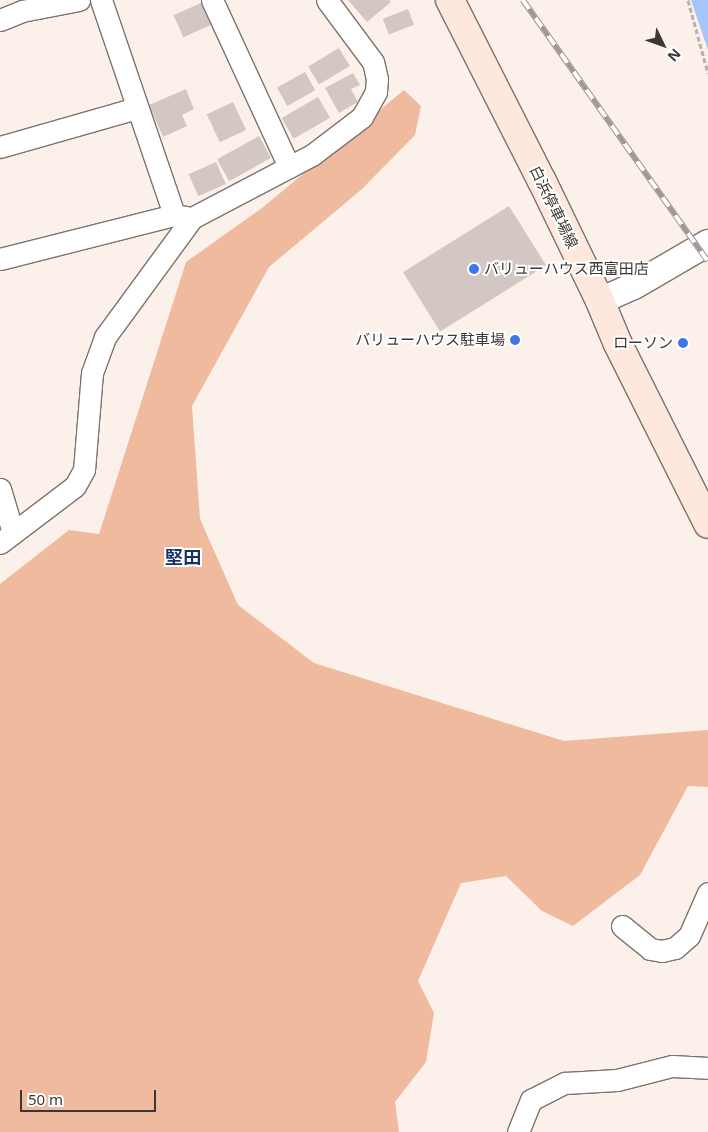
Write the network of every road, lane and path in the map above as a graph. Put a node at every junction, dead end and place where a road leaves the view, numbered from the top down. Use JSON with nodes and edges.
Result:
{"nodes":[{"id":1,"x":79,"y":0,"type":"edge"},
{"id":2,"x":101,"y":0,"type":"edge"},
{"id":3,"x":212,"y":0,"type":"edge"},
{"id":4,"x":327,"y":0,"type":"edge"},
{"id":5,"x":450,"y":0,"type":"edge"},
{"id":6,"x":688,"y":0,"type":"edge"},
{"id":7,"x":0,"y":20,"type":"edge"},
{"id":8,"x":708,"y":73,"type":"edge"},
{"id":9,"x":137,"y":108,"type":"junction"},
{"id":10,"x":0,"y":147,"type":"edge"},
{"id":11,"x":289,"y":167,"type":"junction"},
{"id":12,"x":183,"y":216,"type":"junction"},
{"id":13,"x":708,"y":243,"type":"edge"},
{"id":14,"x":0,"y":258,"type":"edge"},
{"id":15,"x":600,"y":301,"type":"junction"},
{"id":16,"x":0,"y":488,"type":"edge"},
{"id":17,"x":708,"y":524,"type":"edge"},
{"id":18,"x":7,"y":538,"type":"edge"},
{"id":19,"x":708,"y":893,"type":"edge"},
{"id":20,"x":622,"y":926,"type":"dead end"},
{"id":21,"x":708,"y":1068,"type":"edge"},
{"id":22,"x":518,"y":1132,"type":"edge"}],
"edges":[{"from":1,"to":7,"type":"street"},
{"from":2,"to":9,"type":"street"},
{"from":3,"to":11,"type":"street"},
{"from":4,"to":11,"type":"street"},
{"from":5,"to":15,"type":"main road","name":"白浜停車場線"},
{"from":6,"to":8,"type":"path"},
{"from":9,"to":10,"type":"street"},
{"from":9,"to":12,"type":"street"},
{"from":11,"to":12,"type":"street"},
{"from":12,"to":14,"type":"street"},
{"from":12,"to":18,"type":"street"},
{"from":13,"to":15,"type":"street"},
{"from":15,"to":17,"type":"main road","name":"白浜停車場線"},
{"from":16,"to":18,"type":"street"},
{"from":19,"to":20,"type":"street"},
{"from":21,"to":22,"type":"street"}]}
